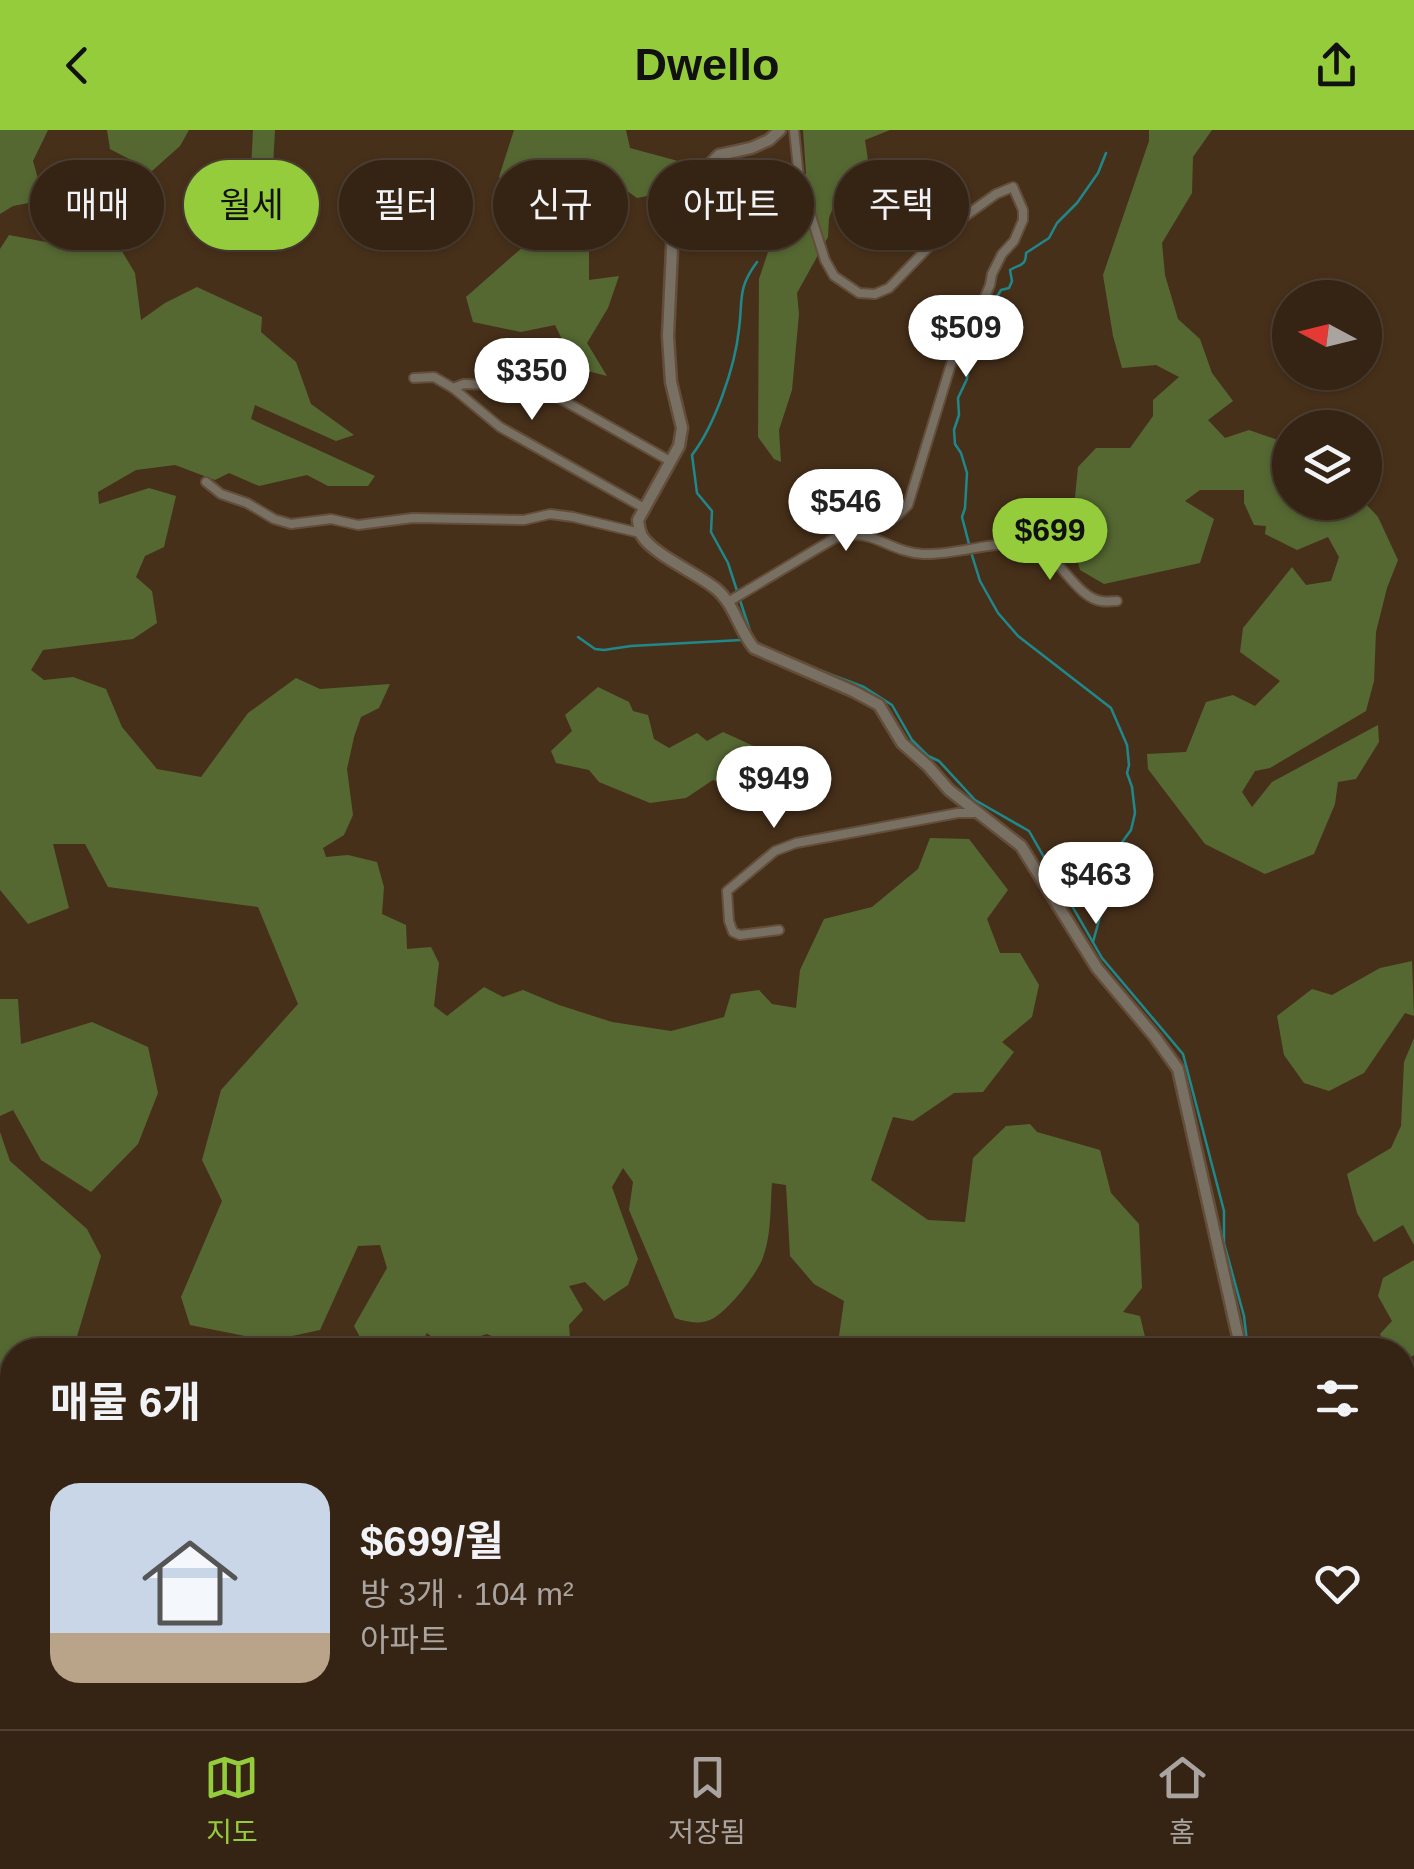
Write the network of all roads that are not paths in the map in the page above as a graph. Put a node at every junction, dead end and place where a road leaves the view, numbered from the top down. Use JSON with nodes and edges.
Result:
{"nodes":[{"id":1,"x":780,"y":130,"type":"edge"},
{"id":2,"x":794,"y":130,"type":"edge"},
{"id":3,"x":414,"y":378,"type":"dead end"},
{"id":4,"x":453,"y":388,"type":"junction"},
{"id":5,"x":670,"y":461,"type":"junction"},
{"id":6,"x":206,"y":482,"type":"dead end"},
{"id":7,"x":644,"y":508,"type":"junction"},
{"id":8,"x":640,"y":532,"type":"junction"},
{"id":9,"x":851,"y":533,"type":"junction"},
{"id":10,"x":1116,"y":600,"type":"dead end"},
{"id":11,"x":728,"y":602,"type":"junction"},
{"id":12,"x":980,"y":813,"type":"junction"},
{"id":13,"x":778,"y":930,"type":"dead end"},
{"id":14,"x":1238,"y":1338,"type":"edge"}],
"edges":[{"from":1,"to":5,"type":"street"},
{"from":2,"to":9,"type":"street"},
{"from":3,"to":4,"type":"street"},
{"from":4,"to":5,"type":"street"},
{"from":4,"to":7,"type":"street"},
{"from":5,"to":7,"type":"street"},
{"from":6,"to":8,"type":"street"},
{"from":7,"to":8,"type":"street"},
{"from":8,"to":11,"type":"street"},
{"from":9,"to":10,"type":"street"},
{"from":9,"to":11,"type":"street"},
{"from":11,"to":12,"type":"street"},
{"from":12,"to":13,"type":"street"},
{"from":12,"to":14,"type":"street"}]}
